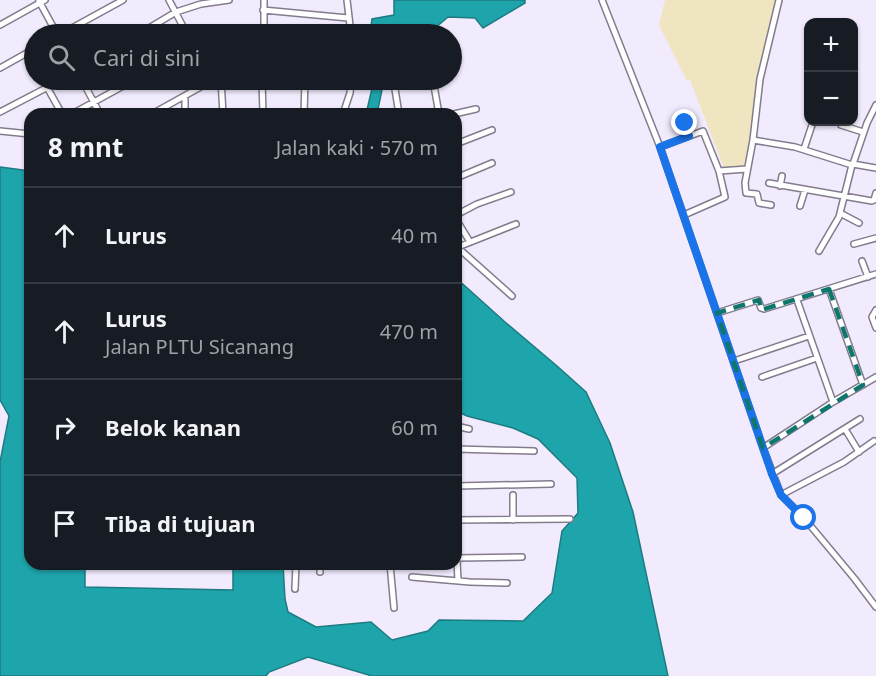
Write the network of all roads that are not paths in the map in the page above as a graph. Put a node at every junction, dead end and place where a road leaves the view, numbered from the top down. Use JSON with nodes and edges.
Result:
{"nodes":[{"id":1,"x":123,"y":0,"type":"edge"},
{"id":2,"x":169,"y":0,"type":"edge"},
{"id":3,"x":229,"y":0,"type":"edge"},
{"id":4,"x":264,"y":0,"type":"edge"},
{"id":5,"x":347,"y":0,"type":"edge"},
{"id":6,"x":602,"y":0,"type":"edge"},
{"id":7,"x":779,"y":0,"type":"edge"},
{"id":8,"x":41,"y":1,"type":"edge"},
{"id":9,"x":263,"y":10,"type":"junction"},
{"id":10,"x":176,"y":12,"type":"junction"},
{"id":11,"x":348,"y":18,"type":"junction"},
{"id":12,"x":54,"y":24,"type":"edge"},
{"id":13,"x":78,"y":24,"type":"edge"},
{"id":14,"x":156,"y":24,"type":"edge"},
{"id":15,"x":182,"y":24,"type":"edge"},
{"id":16,"x":264,"y":24,"type":"edge"},
{"id":17,"x":349,"y":24,"type":"edge"},
{"id":18,"x":0,"y":25,"type":"edge"},
{"id":19,"x":24,"y":55,"type":"edge"},
{"id":20,"x":0,"y":68,"type":"edge"},
{"id":21,"x":42,"y":90,"type":"edge"},
{"id":22,"x":50,"y":90,"type":"edge"},
{"id":23,"x":87,"y":90,"type":"edge"},
{"id":24,"x":116,"y":90,"type":"edge"},
{"id":25,"x":196,"y":90,"type":"edge"},
{"id":26,"x":222,"y":90,"type":"edge"},
{"id":27,"x":262,"y":90,"type":"edge"},
{"id":28,"x":305,"y":90,"type":"edge"},
{"id":29,"x":350,"y":90,"type":"edge"},
{"id":30,"x":395,"y":90,"type":"edge"},
{"id":31,"x":435,"y":90,"type":"edge"},
{"id":32,"x":185,"y":96,"type":"junction"},
{"id":33,"x":94,"y":102,"type":"junction"},
{"id":34,"x":876,"y":105,"type":"edge"},
{"id":35,"x":59,"y":108,"type":"edge"},
{"id":36,"x":83,"y":108,"type":"edge"},
{"id":37,"x":97,"y":108,"type":"edge"},
{"id":38,"x":163,"y":108,"type":"edge"},
{"id":39,"x":185,"y":108,"type":"edge"},
{"id":40,"x":223,"y":108,"type":"edge"},
{"id":41,"x":263,"y":108,"type":"edge"},
{"id":42,"x":304,"y":108,"type":"edge"},
{"id":43,"x":345,"y":108,"type":"edge"},
{"id":44,"x":398,"y":108,"type":"edge"},
{"id":45,"x":438,"y":108,"type":"edge"},
{"id":46,"x":476,"y":109,"type":"dead end"},
{"id":47,"x":0,"y":112,"type":"edge"},
{"id":48,"x":462,"y":112,"type":"edge"},
{"id":49,"x":685,"y":123,"type":"dead end"},
{"id":50,"x":812,"y":126,"type":"edge"},
{"id":51,"x":844,"y":126,"type":"edge"},
{"id":52,"x":492,"y":130,"type":"dead end"},
{"id":53,"x":0,"y":131,"type":"edge"},
{"id":54,"x":863,"y":132,"type":"junction"},
{"id":55,"x":24,"y":133,"type":"edge"},
{"id":56,"x":689,"y":136,"type":"junction"},
{"id":57,"x":754,"y":140,"type":"junction"},
{"id":58,"x":462,"y":142,"type":"edge"},
{"id":59,"x":660,"y":147,"type":"junction"},
{"id":60,"x":804,"y":149,"type":"junction"},
{"id":61,"x":492,"y":163,"type":"dead end"},
{"id":62,"x":853,"y":164,"type":"junction"},
{"id":63,"x":876,"y":168,"type":"edge"},
{"id":64,"x":747,"y":169,"type":"junction"},
{"id":65,"x":719,"y":171,"type":"junction"},
{"id":66,"x":462,"y":176,"type":"edge"},
{"id":67,"x":782,"y":176,"type":"dead end"},
{"id":68,"x":769,"y":183,"type":"dead end"},
{"id":69,"x":780,"y":186,"type":"junction"},
{"id":70,"x":806,"y":190,"type":"junction"},
{"id":71,"x":511,"y":192,"type":"dead end"},
{"id":72,"x":876,"y":193,"type":"edge"},
{"id":73,"x":843,"y":196,"type":"junction"},
{"id":74,"x":771,"y":205,"type":"dead end"},
{"id":75,"x":801,"y":206,"type":"dead end"},
{"id":76,"x":462,"y":213,"type":"edge"},
{"id":77,"x":840,"y":213,"type":"junction"},
{"id":78,"x":684,"y":215,"type":"junction"},
{"id":79,"x":859,"y":223,"type":"dead end"},
{"id":80,"x":516,"y":224,"type":"dead end"},
{"id":81,"x":462,"y":228,"type":"edge"},
{"id":82,"x":876,"y":238,"type":"edge"},
{"id":83,"x":470,"y":242,"type":"junction"},
{"id":84,"x":854,"y":244,"type":"dead end"},
{"id":85,"x":462,"y":245,"type":"edge"},
{"id":86,"x":462,"y":251,"type":"edge"},
{"id":87,"x":819,"y":251,"type":"dead end"},
{"id":88,"x":862,"y":261,"type":"dead end"},
{"id":89,"x":876,"y":274,"type":"edge"},
{"id":90,"x":868,"y":277,"type":"junction"},
{"id":91,"x":829,"y":289,"type":"junction"},
{"id":92,"x":512,"y":296,"type":"dead end"},
{"id":93,"x":797,"y":300,"type":"junction"},
{"id":94,"x":876,"y":310,"type":"edge"},
{"id":95,"x":717,"y":313,"type":"junction"},
{"id":96,"x":876,"y":328,"type":"edge"},
{"id":97,"x":809,"y":336,"type":"junction"},
{"id":98,"x":817,"y":358,"type":"junction"},
{"id":99,"x":734,"y":361,"type":"junction"},
{"id":100,"x":762,"y":377,"type":"dead end"},
{"id":101,"x":876,"y":377,"type":"edge"},
{"id":102,"x":863,"y":385,"type":"junction"},
{"id":103,"x":833,"y":402,"type":"junction"},
{"id":104,"x":860,"y":419,"type":"dead end"},
{"id":105,"x":462,"y":427,"type":"edge"},
{"id":106,"x":469,"y":429,"type":"dead end"},
{"id":107,"x":845,"y":429,"type":"junction"},
{"id":108,"x":874,"y":441,"type":"dead end"},
{"id":109,"x":763,"y":448,"type":"junction"},
{"id":110,"x":462,"y":449,"type":"edge"},
{"id":111,"x":534,"y":451,"type":"dead end"},
{"id":112,"x":859,"y":452,"type":"junction"},
{"id":113,"x":772,"y":474,"type":"junction"},
{"id":114,"x":550,"y":484,"type":"dead end"},
{"id":115,"x":462,"y":486,"type":"edge"},
{"id":116,"x":513,"y":495,"type":"dead end"},
{"id":117,"x":781,"y":495,"type":"junction"},
{"id":118,"x":570,"y":519,"type":"dead end"},
{"id":119,"x":462,"y":520,"type":"edge"},
{"id":120,"x":513,"y":520,"type":"junction"},
{"id":121,"x":522,"y":557,"type":"dead end"},
{"id":122,"x":462,"y":558,"type":"edge"},
{"id":123,"x":297,"y":570,"type":"edge"},
{"id":124,"x":391,"y":570,"type":"edge"},
{"id":125,"x":457,"y":570,"type":"edge"},
{"id":126,"x":412,"y":577,"type":"dead end"},
{"id":127,"x":458,"y":581,"type":"junction"},
{"id":128,"x":507,"y":583,"type":"dead end"},
{"id":129,"x":295,"y":589,"type":"dead end"},
{"id":130,"x":876,"y":607,"type":"edge"},
{"id":131,"x":394,"y":608,"type":"dead end"}],
"edges":[{"from":1,"to":13,"type":"street"},
{"from":2,"to":10,"type":"street"},
{"from":3,"to":10,"type":"street"},
{"from":4,"to":9,"type":"street"},
{"from":5,"to":11,"type":"street"},
{"from":6,"to":59,"type":"street"},
{"from":7,"to":57,"type":"street"},
{"from":8,"to":12,"type":"street"},
{"from":8,"to":18,"type":"street"},
{"from":9,"to":11,"type":"street"},
{"from":9,"to":16,"type":"street"},
{"from":10,"to":14,"type":"street"},
{"from":10,"to":15,"type":"street"},
{"from":11,"to":17,"type":"street"},
{"from":19,"to":20,"type":"street"},
{"from":21,"to":47,"type":"street"},
{"from":22,"to":35,"type":"street"},
{"from":23,"to":33,"type":"street"},
{"from":24,"to":33,"type":"street"},
{"from":25,"to":32,"type":"street"},
{"from":26,"to":40,"type":"street"},
{"from":27,"to":41,"type":"street"},
{"from":28,"to":42,"type":"street"},
{"from":29,"to":43,"type":"street"},
{"from":30,"to":44,"type":"street"},
{"from":31,"to":45,"type":"street"},
{"from":32,"to":38,"type":"street"},
{"from":32,"to":39,"type":"street"},
{"from":33,"to":36,"type":"street"},
{"from":33,"to":37,"type":"street"},
{"from":34,"to":54,"type":"street"},
{"from":46,"to":48,"type":"street"},
{"from":49,"to":56,"type":"street"},
{"from":50,"to":60,"type":"street"},
{"from":51,"to":54,"type":"street"},
{"from":52,"to":58,"type":"street"},
{"from":53,"to":55,"type":"street"},
{"from":54,"to":62,"type":"street"},
{"from":56,"to":59,"type":"street"},
{"from":56,"to":65,"type":"street"},
{"from":57,"to":60,"type":"street"},
{"from":57,"to":64,"type":"street"},
{"from":59,"to":78,"type":"street"},
{"from":60,"to":62,"type":"street"},
{"from":61,"to":66,"type":"street"},
{"from":62,"to":63,"type":"street"},
{"from":62,"to":73,"type":"street"},
{"from":64,"to":65,"type":"street"},
{"from":64,"to":74,"type":"street"},
{"from":65,"to":78,"type":"street"},
{"from":67,"to":69,"type":"street"},
{"from":68,"to":69,"type":"street"},
{"from":69,"to":70,"type":"street"},
{"from":70,"to":73,"type":"street"},
{"from":70,"to":75,"type":"street"},
{"from":71,"to":76,"type":"street"},
{"from":72,"to":73,"type":"street"},
{"from":73,"to":77,"type":"street"},
{"from":77,"to":79,"type":"street"},
{"from":77,"to":87,"type":"street"},
{"from":78,"to":95,"type":"street"},
{"from":80,"to":83,"type":"street"},
{"from":81,"to":83,"type":"street"},
{"from":82,"to":84,"type":"street"},
{"from":83,"to":85,"type":"street"},
{"from":86,"to":92,"type":"street"},
{"from":88,"to":90,"type":"street"},
{"from":89,"to":90,"type":"street"},
{"from":90,"to":91,"type":"street"},
{"from":91,"to":93,"type":"street"},
{"from":91,"to":102,"type":"street"},
{"from":93,"to":95,"type":"street"},
{"from":93,"to":97,"type":"street"},
{"from":94,"to":96,"type":"street"},
{"from":95,"to":99,"type":"street"},
{"from":97,"to":98,"type":"street"},
{"from":97,"to":99,"type":"street"},
{"from":98,"to":100,"type":"street"},
{"from":98,"to":103,"type":"street"},
{"from":99,"to":109,"type":"street"},
{"from":101,"to":102,"type":"street"},
{"from":102,"to":103,"type":"street"},
{"from":103,"to":109,"type":"street"},
{"from":104,"to":107,"type":"street"},
{"from":105,"to":106,"type":"street"},
{"from":107,"to":112,"type":"street"},
{"from":107,"to":113,"type":"street"},
{"from":108,"to":112,"type":"street"},
{"from":109,"to":113,"type":"street"},
{"from":110,"to":111,"type":"street"},
{"from":112,"to":117,"type":"street"},
{"from":113,"to":117,"type":"street"},
{"from":114,"to":115,"type":"street"},
{"from":116,"to":120,"type":"street"},
{"from":117,"to":130,"type":"street"},
{"from":118,"to":120,"type":"street"},
{"from":119,"to":120,"type":"street"},
{"from":121,"to":122,"type":"street"},
{"from":123,"to":129,"type":"street"},
{"from":124,"to":131,"type":"street"},
{"from":125,"to":127,"type":"street"},
{"from":126,"to":127,"type":"street"},
{"from":127,"to":128,"type":"street"}]}
